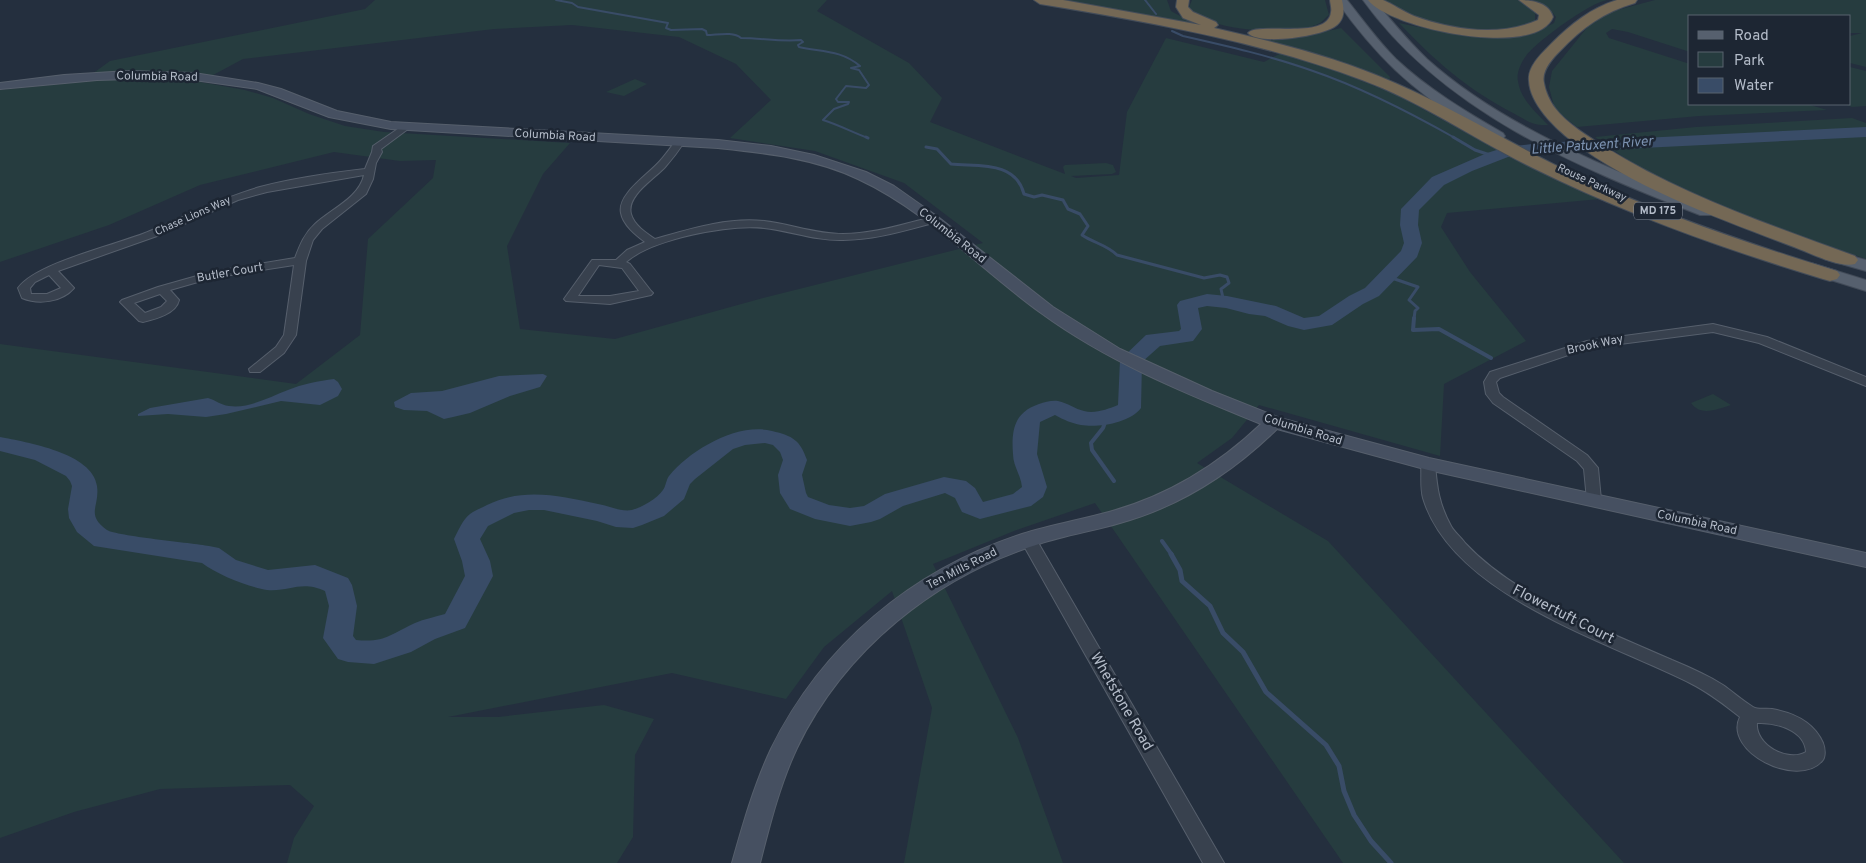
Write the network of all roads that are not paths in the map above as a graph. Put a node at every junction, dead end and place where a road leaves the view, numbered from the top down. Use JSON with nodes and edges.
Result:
{"nodes":[{"id":1,"x":1040,"y":0,"type":"edge"},
{"id":2,"x":1183,"y":0,"type":"edge"},
{"id":3,"x":1336,"y":0,"type":"edge"},
{"id":4,"x":1341,"y":0,"type":"edge"},
{"id":5,"x":1368,"y":0,"type":"edge"},
{"id":6,"x":1374,"y":0,"type":"edge"},
{"id":7,"x":1526,"y":0,"type":"edge"},
{"id":8,"x":1631,"y":0,"type":"edge"},
{"id":9,"x":0,"y":86,"type":"edge"},
{"id":10,"x":409,"y":128,"type":"junction"},
{"id":11,"x":1497,"y":140,"type":"junction"},
{"id":12,"x":680,"y":141,"type":"junction"},
{"id":13,"x":1542,"y":162,"type":"junction"},
{"id":14,"x":370,"y":171,"type":"junction"},
{"id":15,"x":932,"y":220,"type":"junction"},
{"id":16,"x":653,"y":243,"type":"junction"},
{"id":17,"x":1848,"y":260,"type":"junction"},
{"id":18,"x":300,"y":261,"type":"junction"},
{"id":19,"x":619,"y":263,"type":"junction"},
{"id":20,"x":1866,"y":266,"type":"edge"},
{"id":21,"x":50,"y":270,"type":"dead end"},
{"id":22,"x":1830,"y":275,"type":"junction"},
{"id":23,"x":1866,"y":286,"type":"edge"},
{"id":24,"x":162,"y":289,"type":"dead end"},
{"id":25,"x":1084,"y":335,"type":"joint"},
{"id":26,"x":255,"y":369,"type":"dead end"},
{"id":27,"x":1866,"y":382,"type":"edge"},
{"id":28,"x":1273,"y":422,"type":"junction"},
{"id":29,"x":1428,"y":464,"type":"junction"},
{"id":30,"x":1594,"y":500,"type":"junction"},
{"id":31,"x":1028,"y":539,"type":"junction"},
{"id":32,"x":1866,"y":560,"type":"edge"},
{"id":33,"x":1752,"y":716,"type":"dead end"},
{"id":34,"x":746,"y":863,"type":"edge"},
{"id":35,"x":1214,"y":863,"type":"edge"}],
"edges":[{"from":1,"to":11,"type":"highway"},
{"from":2,"to":3,"type":"highway"},
{"from":4,"to":11,"type":"main road"},
{"from":5,"to":17,"type":"main road","name":"Rouse Parkway","number":"MD 175"},
{"from":6,"to":7,"type":"highway"},
{"from":8,"to":17,"type":"highway"},
{"from":9,"to":10,"type":"main road","name":"Columbia Road"},
{"from":10,"to":12,"type":"main road","name":"Columbia Road"},
{"from":10,"to":14,"type":"street"},
{"from":11,"to":13,"type":"highway"},
{"from":12,"to":15,"type":"main road","name":"Columbia Road"},
{"from":12,"to":16,"type":"street"},
{"from":13,"to":22,"type":"main road","name":"Rouse Parkway","number":"MD 175"},
{"from":13,"to":22,"type":"highway"},
{"from":14,"to":18,"type":"street"},
{"from":14,"to":21,"type":"street","name":"Chase Lions Way"},
{"from":15,"to":16,"type":"street"},
{"from":15,"to":25,"type":"main road","name":"Columbia Road"},
{"from":16,"to":19,"type":"street"},
{"from":17,"to":20,"type":"main road","name":"Rouse Parkway"},
{"from":18,"to":24,"type":"street","name":"Butler Court"},
{"from":18,"to":26,"type":"street"},
{"from":19,"to":19,"type":"street"},
{"from":22,"to":23,"type":"main road","name":"Rouse Parkway"},
{"from":25,"to":28,"type":"main road","name":"Columbia Road"},
{"from":27,"to":30,"type":"street","name":"Brook Way"},
{"from":28,"to":29,"type":"main road","name":"Columbia Road"},
{"from":28,"to":31,"type":"main road","name":"Ten Mills Road"},
{"from":29,"to":30,"type":"main road","name":"Columbia Road"},
{"from":29,"to":33,"type":"street","name":"Flowertuft Court"},
{"from":30,"to":32,"type":"main road","name":"Columbia Road"},
{"from":31,"to":34,"type":"main road","name":"Ten Mills Road"},
{"from":31,"to":35,"type":"street","name":"Whetstone Road"}]}
